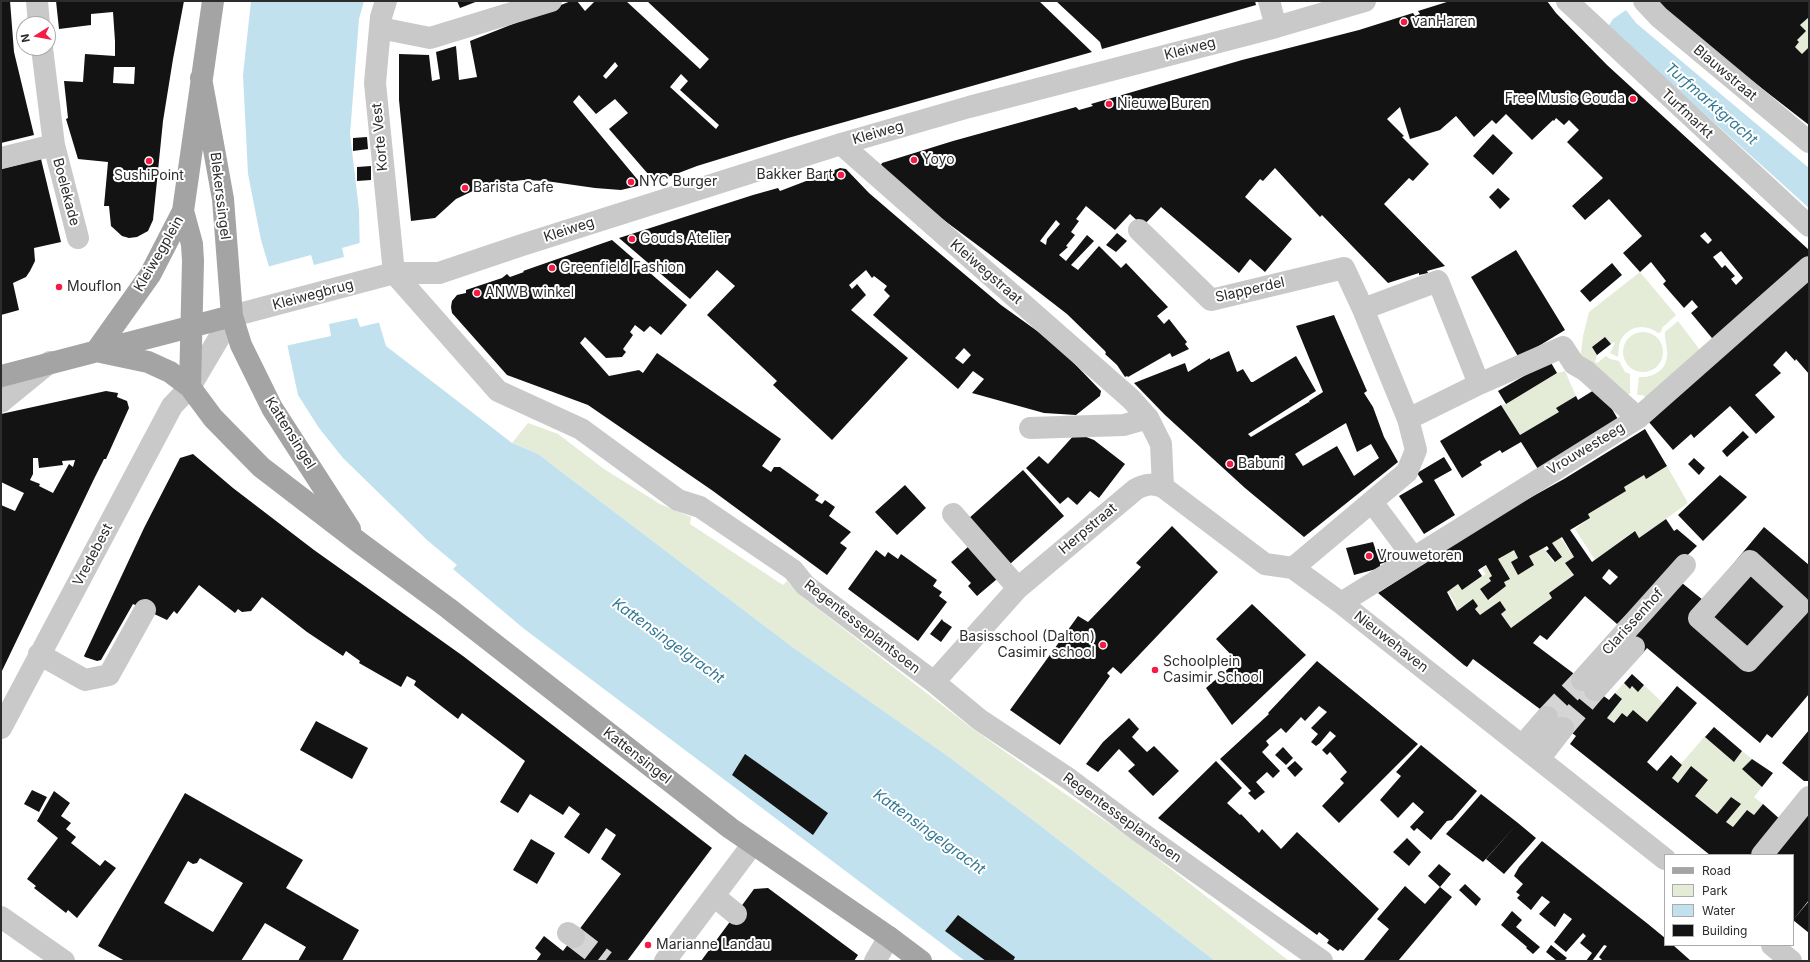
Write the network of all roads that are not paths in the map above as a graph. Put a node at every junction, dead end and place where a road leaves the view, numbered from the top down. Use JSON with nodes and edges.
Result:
{"nodes":[{"id":1,"x":37,"y":1,"type":"edge"},
{"id":2,"x":213,"y":1,"type":"edge"},
{"id":3,"x":386,"y":1,"type":"edge"},
{"id":4,"x":551,"y":1,"type":"edge"},
{"id":5,"x":1269,"y":1,"type":"edge"},
{"id":6,"x":1365,"y":1,"type":"edge"},
{"id":7,"x":1567,"y":1,"type":"edge"},
{"id":8,"x":1644,"y":1,"type":"edge"},
{"id":9,"x":38,"y":16,"type":"edge"},
{"id":10,"x":1276,"y":27,"type":"junction"},
{"id":11,"x":380,"y":28,"type":"junction"},
{"id":12,"x":43,"y":56,"type":"edge"},
{"id":13,"x":201,"y":78,"type":"junction"},
{"id":14,"x":1809,"y":142,"type":"edge"},
{"id":15,"x":841,"y":144,"type":"junction"},
{"id":16,"x":54,"y":146,"type":"junction"},
{"id":17,"x":1,"y":158,"type":"edge"},
{"id":18,"x":183,"y":211,"type":"junction"},
{"id":19,"x":1809,"y":226,"type":"edge"},
{"id":20,"x":1138,"y":230,"type":"dead end"},
{"id":21,"x":78,"y":238,"type":"dead end"},
{"id":22,"x":1809,"y":267,"type":"edge"},
{"id":23,"x":394,"y":273,"type":"junction"},
{"id":24,"x":1363,"y":309,"type":"junction"},
{"id":25,"x":232,"y":316,"type":"junction"},
{"id":26,"x":192,"y":327,"type":"junction"},
{"id":27,"x":96,"y":351,"type":"junction"},
{"id":28,"x":50,"y":362,"type":"junction"},
{"id":29,"x":1,"y":376,"type":"edge"},
{"id":30,"x":1480,"y":384,"type":"junction"},
{"id":31,"x":190,"y":386,"type":"junction"},
{"id":32,"x":1,"y":402,"type":"edge"},
{"id":33,"x":1148,"y":418,"type":"junction"},
{"id":34,"x":1638,"y":418,"type":"junction"},
{"id":35,"x":1408,"y":419,"type":"junction"},
{"id":36,"x":1030,"y":428,"type":"dead end"},
{"id":37,"x":1163,"y":487,"type":"junction"},
{"id":38,"x":1372,"y":502,"type":"junction"},
{"id":39,"x":953,"y":514,"type":"dead end"},
{"id":40,"x":360,"y":543,"type":"junction"},
{"id":41,"x":1413,"y":557,"type":"junction"},
{"id":42,"x":1685,"y":565,"type":"dead end"},
{"id":43,"x":1293,"y":568,"type":"junction"},
{"id":44,"x":1018,"y":588,"type":"junction"},
{"id":45,"x":1713,"y":601,"type":"joint"},
{"id":46,"x":1341,"y":603,"type":"junction"},
{"id":47,"x":145,"y":610,"type":"dead end"},
{"id":48,"x":1634,"y":647,"type":"dead end"},
{"id":49,"x":39,"y":654,"type":"junction"},
{"id":50,"x":934,"y":682,"type":"junction"},
{"id":51,"x":1,"y":728,"type":"edge"},
{"id":52,"x":1522,"y":746,"type":"junction"},
{"id":53,"x":1539,"y":759,"type":"junction"},
{"id":54,"x":1809,"y":797,"type":"edge"},
{"id":55,"x":752,"y":845,"type":"junction"},
{"id":56,"x":1763,"y":854,"type":"edge"},
{"id":57,"x":1664,"y":858,"type":"edge"},
{"id":58,"x":714,"y":896,"type":"junction"},
{"id":59,"x":736,"y":914,"type":"dead end"},
{"id":60,"x":1,"y":916,"type":"edge"},
{"id":61,"x":889,"y":937,"type":"junction"},
{"id":62,"x":1773,"y":946,"type":"edge"},
{"id":63,"x":64,"y":961,"type":"edge"},
{"id":64,"x":665,"y":961,"type":"edge"},
{"id":65,"x":875,"y":961,"type":"edge"},
{"id":66,"x":921,"y":961,"type":"edge"},
{"id":67,"x":1322,"y":961,"type":"edge"},
{"id":68,"x":1791,"y":961,"type":"edge"}],
"edges":[{"from":1,"to":9,"type":"street"},
{"from":2,"to":13,"type":"main road","name":"Blekerssingel"},
{"from":3,"to":11,"type":"street","name":"Korte Vest"},
{"from":4,"to":11,"type":"street"},
{"from":5,"to":10,"type":"street"},
{"from":6,"to":10,"type":"street","name":"Kleiweg"},
{"from":7,"to":19,"type":"street","name":"Turfmarkt"},
{"from":8,"to":14,"type":"street","name":"Blauwstraat"},
{"from":10,"to":15,"type":"street","name":"Kleiweg"},
{"from":11,"to":23,"type":"street","name":"Korte Vest"},
{"from":12,"to":16,"type":"street","name":"Boelekade"},
{"from":13,"to":18,"type":"main road","name":"Blekerssingel"},
{"from":13,"to":25,"type":"main road","name":"Blekerssingel"},
{"from":15,"to":23,"type":"street","name":"Kleiweg"},
{"from":15,"to":33,"type":"street","name":"Kleiwegstraat"},
{"from":16,"to":17,"type":"street","name":"Boelekade"},
{"from":16,"to":21,"type":"street","name":"Boelekade"},
{"from":18,"to":26,"type":"main road","name":"Kleiwegplein"},
{"from":18,"to":27,"type":"main road","name":"Kleiwegplein"},
{"from":20,"to":24,"type":"street","name":"Slapperdel"},
{"from":22,"to":34,"type":"street","name":"Vrouwesteeg"},
{"from":23,"to":25,"type":"street","name":"Kleiwegbrug"},
{"from":23,"to":50,"type":"street","name":"Regentesseplantsoen"},
{"from":24,"to":30,"type":"street"},
{"from":24,"to":35,"type":"street","name":"Slapperdel"},
{"from":25,"to":26,"type":"main road"},
{"from":25,"to":31,"type":"street"},
{"from":25,"to":40,"type":"main road","name":"Kattensingel"},
{"from":26,"to":27,"type":"main road"},
{"from":26,"to":31,"type":"main road","name":"Kleiwegplein"},
{"from":27,"to":28,"type":"main road"},
{"from":27,"to":31,"type":"main road"},
{"from":28,"to":29,"type":"main road"},
{"from":28,"to":32,"type":"street"},
{"from":30,"to":34,"type":"street"},
{"from":30,"to":35,"type":"street"},
{"from":31,"to":40,"type":"main road","name":"Kattensingel"},
{"from":31,"to":49,"type":"street","name":"Vredebest"},
{"from":33,"to":36,"type":"street"},
{"from":33,"to":37,"type":"street"},
{"from":34,"to":41,"type":"street","name":"Vrouwesteeg"},
{"from":35,"to":38,"type":"street","name":"Slapperdel"},
{"from":37,"to":43,"type":"street","name":"Nieuwehaven"},
{"from":37,"to":44,"type":"street","name":"Herpstraat"},
{"from":38,"to":41,"type":"street"},
{"from":38,"to":43,"type":"street","name":"Slapperdel"},
{"from":39,"to":44,"type":"street"},
{"from":40,"to":55,"type":"main road","name":"Kattensingel"},
{"from":41,"to":46,"type":"street","name":"Vrouwesteeg"},
{"from":42,"to":48,"type":"street","name":"Clarissenhof"},
{"from":43,"to":46,"type":"street","name":"Nieuwehaven"},
{"from":44,"to":50,"type":"street","name":"Herpstraat"},
{"from":45,"to":45,"type":"street"},
{"from":46,"to":52,"type":"street","name":"Nieuwehaven"},
{"from":47,"to":49,"type":"street"},
{"from":49,"to":51,"type":"street","name":"Vredebest"},
{"from":50,"to":67,"type":"street","name":"Regentesseplantsoen"},
{"from":52,"to":53,"type":"street","name":"Nieuwehaven"},
{"from":52,"to":53,"type":"street"},
{"from":53,"to":57,"type":"street","name":"Nieuwehaven"},
{"from":54,"to":56,"type":"street"},
{"from":55,"to":58,"type":"street"},
{"from":55,"to":61,"type":"main road","name":"Kattensingel"},
{"from":58,"to":59,"type":"street"},
{"from":58,"to":64,"type":"street"},
{"from":60,"to":63,"type":"street"},
{"from":61,"to":65,"type":"street"},
{"from":61,"to":66,"type":"main road","name":"Kattensingel"},
{"from":62,"to":68,"type":"street"}]}
